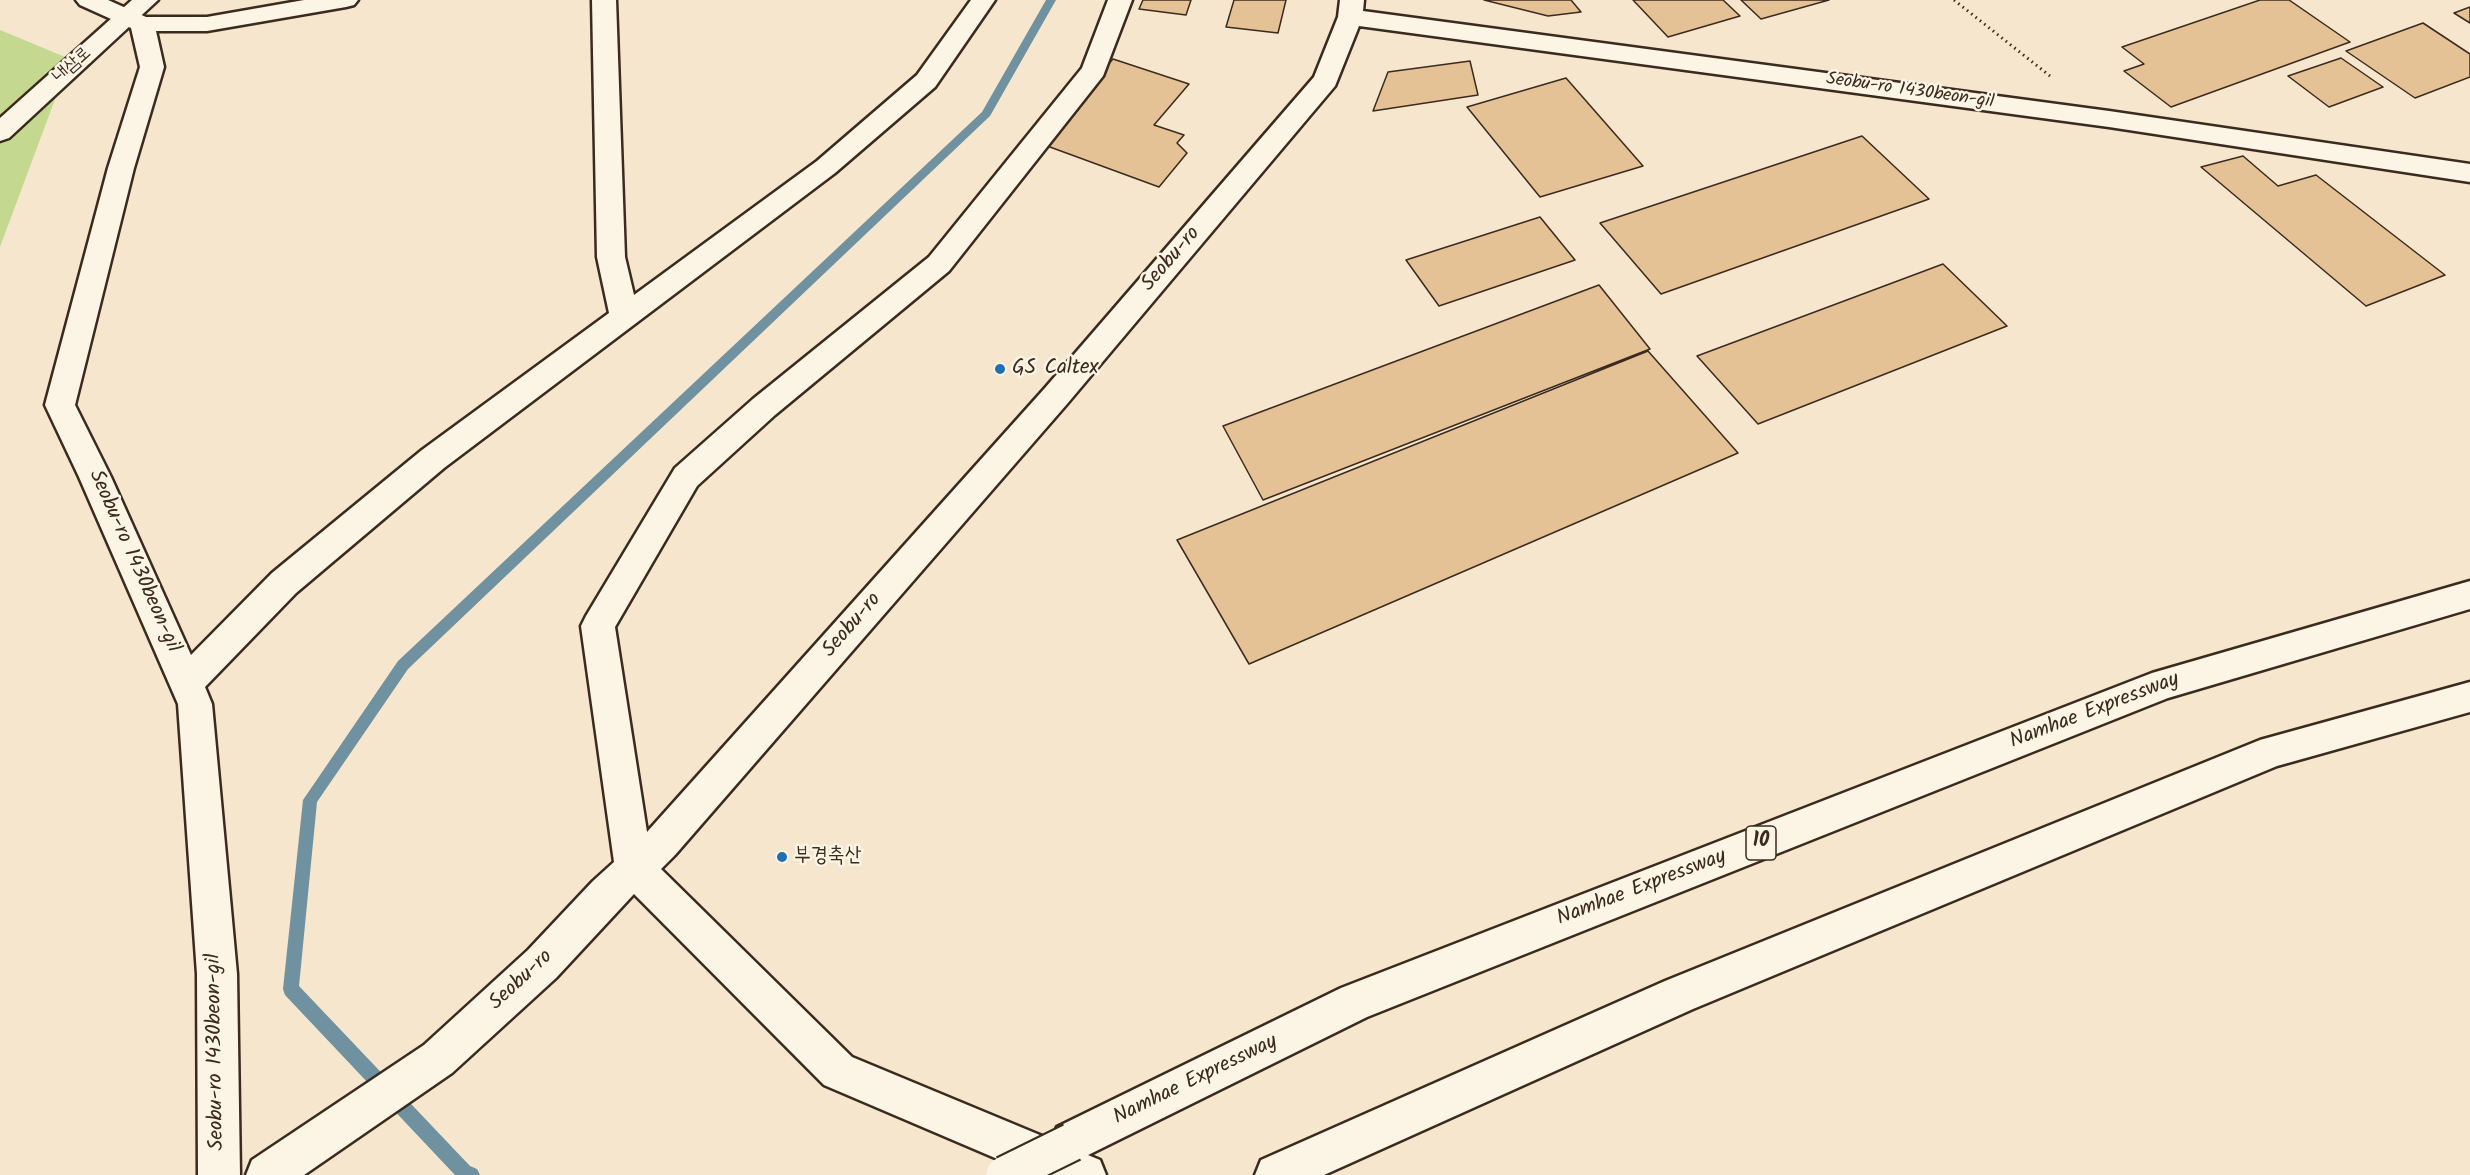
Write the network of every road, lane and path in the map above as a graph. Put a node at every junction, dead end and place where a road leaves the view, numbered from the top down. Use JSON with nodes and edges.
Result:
{"nodes":[{"id":1,"x":88,"y":0,"type":"edge"},
{"id":2,"x":346,"y":0,"type":"edge"},
{"id":3,"x":604,"y":0,"type":"edge"},
{"id":4,"x":983,"y":0,"type":"edge"},
{"id":5,"x":1120,"y":0,"type":"edge"},
{"id":6,"x":1954,"y":0,"type":"edge"},
{"id":7,"x":1351,"y":8,"type":"edge"},
{"id":8,"x":136,"y":10,"type":"edge"},
{"id":9,"x":2053,"y":78,"type":"dead end"},
{"id":10,"x":0,"y":132,"type":"edge"},
{"id":11,"x":2470,"y":172,"type":"edge"},
{"id":12,"x":624,"y":315,"type":"junction"},
{"id":13,"x":2470,"y":595,"type":"edge"},
{"id":14,"x":186,"y":683,"type":"junction"},
{"id":15,"x":2470,"y":697,"type":"edge"},
{"id":16,"x":634,"y":868,"type":"junction"},
{"id":17,"x":1079,"y":1158,"type":"edge"},
{"id":18,"x":219,"y":1175,"type":"edge"},
{"id":19,"x":267,"y":1175,"type":"edge"},
{"id":20,"x":1005,"y":1175,"type":"edge"},
{"id":21,"x":1276,"y":1175,"type":"edge"}],
"edges":[{"from":1,"to":8,"type":"main road"},
{"from":2,"to":8,"type":"main road"},
{"from":3,"to":12,"type":"main road"},
{"from":4,"to":12,"type":"main road"},
{"from":5,"to":16,"type":"main road"},
{"from":6,"to":9,"type":"path"},
{"from":7,"to":11,"type":"main road","name":"Seobu-ro 1430beon-gil"},
{"from":7,"to":16,"type":"main road","name":"Seobu-ro"},
{"from":8,"to":10,"type":"main road","name":"내삼로"},
{"from":8,"to":14,"type":"main road","name":"Seobu-ro 1430beon-gil"},
{"from":12,"to":14,"type":"main road"},
{"from":13,"to":17,"type":"main road","name":"Namhae Expressway","number":"10"},
{"from":14,"to":18,"type":"main road","name":"Seobu-ro 1430beon-gil"},
{"from":15,"to":21,"type":"main road"},
{"from":16,"to":17,"type":"main road"},
{"from":16,"to":19,"type":"main road","name":"Seobu-ro"},
{"from":17,"to":20,"type":"main road","name":"Namhae Expressway","number":"10","bridge":true}]}
